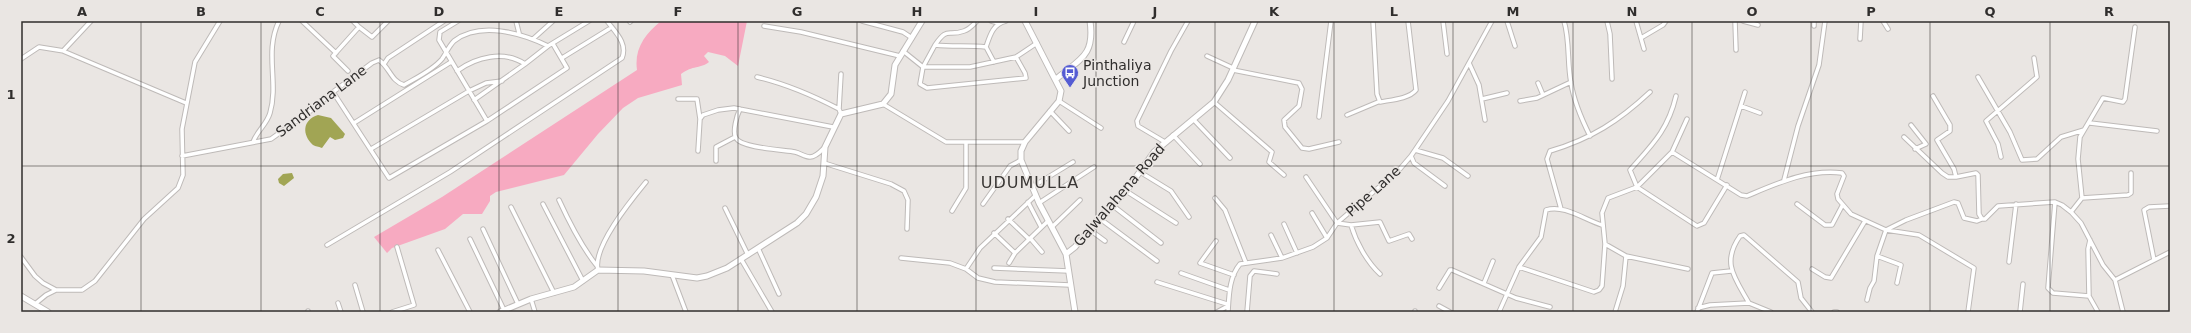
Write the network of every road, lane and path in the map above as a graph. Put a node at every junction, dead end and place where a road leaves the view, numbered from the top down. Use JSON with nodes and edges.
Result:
{"nodes":[{"id":1,"x":91,"y":21,"type":"edge"},
{"id":2,"x":220,"y":21,"type":"edge"},
{"id":3,"x":279,"y":21,"type":"edge"},
{"id":4,"x":302,"y":21,"type":"edge"},
{"id":5,"x":353,"y":21,"type":"edge"},
{"id":6,"x":388,"y":21,"type":"edge"},
{"id":7,"x":444,"y":21,"type":"edge"},
{"id":8,"x":458,"y":21,"type":"edge"},
{"id":9,"x":516,"y":21,"type":"edge"},
{"id":10,"x":553,"y":21,"type":"edge"},
{"id":11,"x":589,"y":21,"type":"edge"},
{"id":12,"x":607,"y":21,"type":"edge"},
{"id":13,"x":864,"y":21,"type":"edge"},
{"id":14,"x":922,"y":21,"type":"edge"},
{"id":15,"x":977,"y":21,"type":"edge"},
{"id":16,"x":992,"y":21,"type":"edge"},
{"id":17,"x":1006,"y":21,"type":"edge"},
{"id":18,"x":1026,"y":21,"type":"edge"},
{"id":19,"x":1090,"y":21,"type":"edge"},
{"id":20,"x":1134,"y":21,"type":"edge"},
{"id":21,"x":1188,"y":21,"type":"edge"},
{"id":22,"x":1255,"y":21,"type":"edge"},
{"id":23,"x":1331,"y":21,"type":"edge"},
{"id":24,"x":1373,"y":21,"type":"edge"},
{"id":25,"x":1408,"y":21,"type":"edge"},
{"id":26,"x":1443,"y":21,"type":"edge"},
{"id":27,"x":1492,"y":21,"type":"edge"},
{"id":28,"x":1507,"y":21,"type":"edge"},
{"id":29,"x":1564,"y":21,"type":"edge"},
{"id":30,"x":1607,"y":21,"type":"edge"},
{"id":31,"x":1636,"y":21,"type":"edge"},
{"id":32,"x":1666,"y":21,"type":"edge"},
{"id":33,"x":1735,"y":21,"type":"edge"},
{"id":34,"x":1743,"y":21,"type":"edge"},
{"id":35,"x":1814,"y":21,"type":"edge"},
{"id":36,"x":1825,"y":21,"type":"edge"},
{"id":37,"x":1861,"y":21,"type":"edge"},
{"id":38,"x":1883,"y":21,"type":"edge"},
{"id":39,"x":999,"y":23,"type":"junction"},
{"id":40,"x":1758,"y":25,"type":"dead end"},
{"id":41,"x":764,"y":26,"type":"dead end"},
{"id":42,"x":1814,"y":26,"type":"dead end"},
{"id":43,"x":359,"y":27,"type":"junction"},
{"id":44,"x":2135,"y":27,"type":"dead end"},
{"id":45,"x":609,"y":29,"type":"dead end"},
{"id":46,"x":1888,"y":29,"type":"dead end"},
{"id":47,"x":518,"y":33,"type":"junction"},
{"id":48,"x":912,"y":38,"type":"junction"},
{"id":49,"x":1641,"y":38,"type":"junction"},
{"id":50,"x":534,"y":39,"type":"junction"},
{"id":51,"x":1860,"y":39,"type":"dead end"},
{"id":52,"x":1124,"y":42,"type":"dead end"},
{"id":53,"x":1036,"y":43,"type":"junction"},
{"id":54,"x":553,"y":44,"type":"junction"},
{"id":55,"x":934,"y":45,"type":"junction"},
{"id":56,"x":548,"y":46,"type":"junction"},
{"id":57,"x":1515,"y":46,"type":"dead end"},
{"id":58,"x":986,"y":47,"type":"junction"},
{"id":59,"x":1644,"y":49,"type":"dead end"},
{"id":60,"x":1736,"y":50,"type":"dead end"},
{"id":61,"x":64,"y":51,"type":"junction"},
{"id":62,"x":903,"y":51,"type":"junction"},
{"id":63,"x":336,"y":53,"type":"junction"},
{"id":64,"x":445,"y":53,"type":"junction"},
{"id":65,"x":1447,"y":54,"type":"dead end"},
{"id":66,"x":900,"y":56,"type":"junction"},
{"id":67,"x":1207,"y":56,"type":"dead end"},
{"id":68,"x":1016,"y":57,"type":"junction"},
{"id":69,"x":562,"y":58,"type":"junction"},
{"id":70,"x":2034,"y":58,"type":"dead end"},
{"id":71,"x":21,"y":59,"type":"edge"},
{"id":72,"x":451,"y":62,"type":"junction"},
{"id":73,"x":994,"y":62,"type":"junction"},
{"id":74,"x":1469,"y":63,"type":"junction"},
{"id":75,"x":384,"y":64,"type":"junction"},
{"id":76,"x":526,"y":64,"type":"junction"},
{"id":77,"x":923,"y":67,"type":"junction"},
{"id":78,"x":1233,"y":69,"type":"junction"},
{"id":79,"x":348,"y":71,"type":"dead end"},
{"id":80,"x":457,"y":71,"type":"junction"},
{"id":81,"x":841,"y":74,"type":"dead end"},
{"id":82,"x":757,"y":77,"type":"dead end"},
{"id":83,"x":1978,"y":77,"type":"dead end"},
{"id":84,"x":1056,"y":79,"type":"junction"},
{"id":85,"x":1612,"y":79,"type":"dead end"},
{"id":86,"x":502,"y":81,"type":"junction"},
{"id":87,"x":1571,"y":82,"type":"junction"},
{"id":88,"x":1538,"y":83,"type":"dead end"},
{"id":89,"x":469,"y":91,"type":"junction"},
{"id":90,"x":332,"y":92,"type":"junction"},
{"id":91,"x":1650,"y":92,"type":"dead end"},
{"id":92,"x":1745,"y":92,"type":"dead end"},
{"id":93,"x":1506,"y":93,"type":"dead end"},
{"id":94,"x":1543,"y":95,"type":"junction"},
{"id":95,"x":1676,"y":96,"type":"dead end"},
{"id":96,"x":1933,"y":96,"type":"dead end"},
{"id":97,"x":678,"y":99,"type":"dead end"},
{"id":98,"x":1482,"y":99,"type":"junction"},
{"id":99,"x":474,"y":100,"type":"junction"},
{"id":100,"x":1059,"y":101,"type":"junction"},
{"id":101,"x":1520,"y":101,"type":"dead end"},
{"id":102,"x":1214,"y":102,"type":"junction"},
{"id":103,"x":1378,"y":102,"type":"junction"},
{"id":104,"x":186,"y":103,"type":"junction"},
{"id":105,"x":883,"y":104,"type":"junction"},
{"id":106,"x":1741,"y":106,"type":"junction"},
{"id":107,"x":740,"y":108,"type":"junction"},
{"id":108,"x":840,"y":111,"type":"junction"},
{"id":109,"x":1050,"y":111,"type":"junction"},
{"id":110,"x":1998,"y":111,"type":"junction"},
{"id":111,"x":1760,"y":113,"type":"dead end"},
{"id":112,"x":1347,"y":115,"type":"dead end"},
{"id":113,"x":1319,"y":117,"type":"dead end"},
{"id":114,"x":700,"y":118,"type":"junction"},
{"id":115,"x":1687,"y":119,"type":"dead end"},
{"id":116,"x":1194,"y":120,"type":"junction"},
{"id":117,"x":1485,"y":120,"type":"dead end"},
{"id":118,"x":487,"y":121,"type":"junction"},
{"id":119,"x":354,"y":123,"type":"junction"},
{"id":120,"x":2090,"y":123,"type":"junction"},
{"id":121,"x":1911,"y":125,"type":"dead end"},
{"id":122,"x":833,"y":127,"type":"junction"},
{"id":123,"x":1102,"y":128,"type":"dead end"},
{"id":124,"x":2084,"y":130,"type":"junction"},
{"id":125,"x":1069,"y":131,"type":"dead end"},
{"id":126,"x":2157,"y":131,"type":"dead end"},
{"id":127,"x":1173,"y":135,"type":"junction"},
{"id":128,"x":1590,"y":136,"type":"junction"},
{"id":129,"x":735,"y":137,"type":"junction"},
{"id":130,"x":1904,"y":137,"type":"dead end"},
{"id":131,"x":253,"y":142,"type":"junction"},
{"id":132,"x":1025,"y":142,"type":"junction"},
{"id":133,"x":1165,"y":142,"type":"junction"},
{"id":134,"x":1339,"y":142,"type":"dead end"},
{"id":135,"x":966,"y":143,"type":"junction"},
{"id":136,"x":825,"y":147,"type":"junction"},
{"id":137,"x":371,"y":149,"type":"junction"},
{"id":138,"x":1915,"y":149,"type":"junction"},
{"id":139,"x":1415,"y":150,"type":"junction"},
{"id":140,"x":698,"y":152,"type":"dead end"},
{"id":141,"x":1672,"y":152,"type":"junction"},
{"id":142,"x":182,"y":156,"type":"junction"},
{"id":143,"x":1411,"y":156,"type":"junction"},
{"id":144,"x":2001,"y":157,"type":"dead end"},
{"id":145,"x":1230,"y":158,"type":"dead end"},
{"id":146,"x":1021,"y":160,"type":"junction"},
{"id":147,"x":716,"y":161,"type":"dead end"},
{"id":148,"x":1073,"y":162,"type":"dead end"},
{"id":149,"x":824,"y":163,"type":"junction"},
{"id":150,"x":1200,"y":164,"type":"dead end"},
{"id":151,"x":1094,"y":167,"type":"dead end"},
{"id":152,"x":1140,"y":172,"type":"junction"},
{"id":153,"x":2131,"y":174,"type":"dead end"},
{"id":154,"x":1284,"y":175,"type":"dead end"},
{"id":155,"x":1468,"y":176,"type":"dead end"},
{"id":156,"x":1306,"y":177,"type":"dead end"},
{"id":157,"x":1956,"y":177,"type":"junction"},
{"id":158,"x":1717,"y":180,"type":"junction"},
{"id":159,"x":1784,"y":180,"type":"junction"},
{"id":160,"x":646,"y":182,"type":"dead end"},
{"id":161,"x":1727,"y":185,"type":"junction"},
{"id":162,"x":1445,"y":186,"type":"dead end"},
{"id":163,"x":1032,"y":187,"type":"junction"},
{"id":164,"x":1637,"y":187,"type":"junction"},
{"id":165,"x":1126,"y":191,"type":"junction"},
{"id":166,"x":1036,"y":195,"type":"junction"},
{"id":167,"x":1215,"y":198,"type":"dead end"},
{"id":168,"x":2082,"y":198,"type":"junction"},
{"id":169,"x":559,"y":200,"type":"dead end"},
{"id":170,"x":1080,"y":200,"type":"dead end"},
{"id":171,"x":1028,"y":202,"type":"junction"},
{"id":172,"x":2055,"y":202,"type":"junction"},
{"id":173,"x":1039,"y":203,"type":"junction"},
{"id":174,"x":543,"y":204,"type":"dead end"},
{"id":175,"x":984,"y":204,"type":"dead end"},
{"id":176,"x":1797,"y":204,"type":"dead end"},
{"id":177,"x":2016,"y":204,"type":"junction"},
{"id":178,"x":1112,"y":205,"type":"junction"},
{"id":179,"x":1842,"y":206,"type":"junction"},
{"id":180,"x":2170,"y":206,"type":"edge"},
{"id":181,"x":511,"y":207,"type":"dead end"},
{"id":182,"x":725,"y":208,"type":"dead end"},
{"id":183,"x":1561,"y":209,"type":"junction"},
{"id":184,"x":952,"y":211,"type":"dead end"},
{"id":185,"x":2072,"y":212,"type":"junction"},
{"id":186,"x":1312,"y":213,"type":"dead end"},
{"id":187,"x":1189,"y":216,"type":"dead end"},
{"id":188,"x":1099,"y":218,"type":"junction"},
{"id":189,"x":1008,"y":219,"type":"junction"},
{"id":190,"x":1982,"y":219,"type":"junction"},
{"id":191,"x":1048,"y":221,"type":"junction"},
{"id":192,"x":1865,"y":221,"type":"junction"},
{"id":193,"x":1176,"y":223,"type":"dead end"},
{"id":194,"x":1337,"y":223,"type":"junction"},
{"id":195,"x":1284,"y":224,"type":"dead end"},
{"id":196,"x":1351,"y":225,"type":"junction"},
{"id":197,"x":1602,"y":225,"type":"junction"},
{"id":198,"x":1041,"y":227,"type":"junction"},
{"id":199,"x":1052,"y":227,"type":"junction"},
{"id":200,"x":483,"y":229,"type":"dead end"},
{"id":201,"x":907,"y":230,"type":"dead end"},
{"id":202,"x":1090,"y":230,"type":"junction"},
{"id":203,"x":1886,"y":230,"type":"junction"},
{"id":204,"x":994,"y":233,"type":"junction"},
{"id":205,"x":1270,"y":235,"type":"dead end"},
{"id":206,"x":1327,"y":238,"type":"junction"},
{"id":207,"x":470,"y":239,"type":"dead end"},
{"id":208,"x":1029,"y":239,"type":"junction"},
{"id":209,"x":1412,"y":239,"type":"dead end"},
{"id":210,"x":2090,"y":240,"type":"junction"},
{"id":211,"x":1105,"y":241,"type":"dead end"},
{"id":212,"x":1216,"y":241,"type":"dead end"},
{"id":213,"x":1161,"y":243,"type":"dead end"},
{"id":214,"x":1605,"y":244,"type":"junction"},
{"id":215,"x":327,"y":245,"type":"dead end"},
{"id":216,"x":397,"y":247,"type":"dead end"},
{"id":217,"x":758,"y":248,"type":"junction"},
{"id":218,"x":438,"y":250,"type":"dead end"},
{"id":219,"x":1042,"y":252,"type":"dead end"},
{"id":220,"x":2170,"y":252,"type":"edge"},
{"id":221,"x":1016,"y":253,"type":"junction"},
{"id":222,"x":1298,"y":253,"type":"junction"},
{"id":223,"x":1066,"y":254,"type":"junction"},
{"id":224,"x":748,"y":255,"type":"junction"},
{"id":225,"x":1626,"y":256,"type":"junction"},
{"id":226,"x":1877,"y":256,"type":"junction"},
{"id":227,"x":21,"y":257,"type":"edge"},
{"id":228,"x":901,"y":258,"type":"dead end"},
{"id":229,"x":1282,"y":258,"type":"junction"},
{"id":230,"x":741,"y":259,"type":"junction"},
{"id":231,"x":2154,"y":260,"type":"junction"},
{"id":232,"x":1157,"y":261,"type":"dead end"},
{"id":233,"x":1493,"y":261,"type":"dead end"},
{"id":234,"x":2009,"y":262,"type":"dead end"},
{"id":235,"x":1009,"y":263,"type":"dead end"},
{"id":236,"x":1246,"y":263,"type":"junction"},
{"id":237,"x":1520,"y":267,"type":"junction"},
{"id":238,"x":598,"y":268,"type":"junction"},
{"id":239,"x":994,"y":268,"type":"dead end"},
{"id":240,"x":1688,"y":269,"type":"dead end"},
{"id":241,"x":1812,"y":269,"type":"dead end"},
{"id":242,"x":966,"y":270,"type":"junction"},
{"id":243,"x":1069,"y":271,"type":"junction"},
{"id":244,"x":1731,"y":272,"type":"junction"},
{"id":245,"x":1181,"y":273,"type":"dead end"},
{"id":246,"x":1277,"y":274,"type":"dead end"},
{"id":247,"x":1380,"y":274,"type":"dead end"},
{"id":248,"x":672,"y":275,"type":"junction"},
{"id":249,"x":1234,"y":275,"type":"junction"},
{"id":250,"x":2115,"y":280,"type":"junction"},
{"id":251,"x":583,"y":281,"type":"junction"},
{"id":252,"x":1157,"y":282,"type":"dead end"},
{"id":253,"x":1484,"y":283,"type":"junction"},
{"id":254,"x":355,"y":284,"type":"dead end"},
{"id":255,"x":1897,"y":284,"type":"dead end"},
{"id":256,"x":2023,"y":284,"type":"dead end"},
{"id":257,"x":1070,"y":285,"type":"junction"},
{"id":258,"x":1439,"y":288,"type":"dead end"},
{"id":259,"x":56,"y":290,"type":"junction"},
{"id":260,"x":1229,"y":290,"type":"junction"},
{"id":261,"x":555,"y":294,"type":"junction"},
{"id":262,"x":779,"y":294,"type":"dead end"},
{"id":263,"x":1507,"y":294,"type":"junction"},
{"id":264,"x":21,"y":296,"type":"edge"},
{"id":265,"x":2089,"y":296,"type":"junction"},
{"id":266,"x":532,"y":299,"type":"junction"},
{"id":267,"x":1867,"y":300,"type":"dead end"},
{"id":268,"x":338,"y":303,"type":"dead end"},
{"id":269,"x":1749,"y":303,"type":"junction"},
{"id":270,"x":35,"y":304,"type":"junction"},
{"id":271,"x":518,"y":304,"type":"junction"},
{"id":272,"x":1228,"y":306,"type":"junction"},
{"id":273,"x":1439,"y":306,"type":"dead end"},
{"id":274,"x":1550,"y":307,"type":"dead end"},
{"id":275,"x":1698,"y":310,"type":"edge"},
{"id":276,"x":502,"y":311,"type":"edge"},
{"id":277,"x":48,"y":312,"type":"edge"},
{"id":278,"x":341,"y":312,"type":"edge"},
{"id":279,"x":363,"y":312,"type":"edge"},
{"id":280,"x":392,"y":312,"type":"edge"},
{"id":281,"x":470,"y":312,"type":"edge"},
{"id":282,"x":535,"y":312,"type":"edge"},
{"id":283,"x":686,"y":312,"type":"edge"},
{"id":284,"x":772,"y":312,"type":"edge"},
{"id":285,"x":1075,"y":312,"type":"edge"},
{"id":286,"x":1217,"y":312,"type":"edge"},
{"id":287,"x":1228,"y":312,"type":"edge"},
{"id":288,"x":1247,"y":312,"type":"edge"},
{"id":289,"x":1450,"y":312,"type":"edge"},
{"id":290,"x":1499,"y":312,"type":"edge"},
{"id":291,"x":1615,"y":312,"type":"edge"},
{"id":292,"x":1770,"y":312,"type":"edge"},
{"id":293,"x":1812,"y":312,"type":"edge"},
{"id":294,"x":1834,"y":312,"type":"edge"},
{"id":295,"x":1837,"y":312,"type":"edge"},
{"id":296,"x":1968,"y":312,"type":"edge"},
{"id":297,"x":2020,"y":312,"type":"edge"},
{"id":298,"x":2098,"y":312,"type":"edge"},
{"id":299,"x":2123,"y":312,"type":"edge"}],
"edges":[{"from":1,"to":61,"type":"street"},
{"from":2,"to":104,"type":"street"},
{"from":3,"to":131,"type":"street"},
{"from":4,"to":63,"type":"street"},
{"from":5,"to":43,"type":"street"},
{"from":6,"to":43,"type":"street"},
{"from":7,"to":75,"type":"street"},
{"from":8,"to":64,"type":"street"},
{"from":9,"to":47,"type":"street"},
{"from":10,"to":50,"type":"street"},
{"from":11,"to":54,"type":"street"},
{"from":12,"to":215,"type":"street"},
{"from":13,"to":48,"type":"street"},
{"from":14,"to":48,"type":"street"},
{"from":15,"to":55,"type":"street"},
{"from":16,"to":39,"type":"street"},
{"from":17,"to":39,"type":"street"},
{"from":18,"to":53,"type":"street"},
{"from":19,"to":84,"type":"street"},
{"from":20,"to":52,"type":"street"},
{"from":21,"to":133,"type":"street"},
{"from":22,"to":78,"type":"street","name":"Galwalahena Road"},
{"from":23,"to":113,"type":"street"},
{"from":24,"to":103,"type":"street"},
{"from":25,"to":103,"type":"street"},
{"from":26,"to":65,"type":"street"},
{"from":27,"to":74,"type":"street","name":"Pipe Lane"},
{"from":28,"to":57,"type":"street"},
{"from":29,"to":87,"type":"street"},
{"from":30,"to":85,"type":"street"},
{"from":31,"to":49,"type":"street"},
{"from":32,"to":49,"type":"street"},
{"from":33,"to":60,"type":"street"},
{"from":34,"to":40,"type":"street"},
{"from":35,"to":42,"type":"street"},
{"from":36,"to":159,"type":"street"},
{"from":37,"to":51,"type":"street"},
{"from":38,"to":46,"type":"street"},
{"from":39,"to":58,"type":"street"},
{"from":41,"to":66,"type":"street"},
{"from":43,"to":63,"type":"street"},
{"from":44,"to":120,"type":"street"},
{"from":45,"to":69,"type":"street"},
{"from":47,"to":50,"type":"street","name":"Sandriana Lane"},
{"from":47,"to":64,"type":"street","name":"Sandriana Lane"},
{"from":48,"to":62,"type":"street"},
{"from":49,"to":59,"type":"street"},
{"from":50,"to":56,"type":"street","name":"Sandriana Lane"},
{"from":53,"to":68,"type":"street"},
{"from":53,"to":84,"type":"street"},
{"from":54,"to":56,"type":"street"},
{"from":54,"to":69,"type":"street"},
{"from":55,"to":58,"type":"street"},
{"from":55,"to":77,"type":"street"},
{"from":56,"to":76,"type":"street"},
{"from":58,"to":73,"type":"street"},
{"from":61,"to":71,"type":"street"},
{"from":61,"to":104,"type":"street"},
{"from":62,"to":66,"type":"street"},
{"from":62,"to":77,"type":"street"},
{"from":63,"to":79,"type":"street"},
{"from":64,"to":72,"type":"street"},
{"from":64,"to":75,"type":"street","name":"Sandriana Lane"},
{"from":66,"to":105,"type":"street"},
{"from":67,"to":78,"type":"street"},
{"from":68,"to":73,"type":"street"},
{"from":68,"to":77,"type":"street"},
{"from":69,"to":118,"type":"street"},
{"from":70,"to":110,"type":"street"},
{"from":72,"to":80,"type":"street"},
{"from":72,"to":119,"type":"street"},
{"from":73,"to":77,"type":"street"},
{"from":74,"to":98,"type":"street"},
{"from":74,"to":139,"type":"street","name":"Pipe Lane"},
{"from":75,"to":90,"type":"street","name":"Sandriana Lane"},
{"from":76,"to":80,"type":"street"},
{"from":76,"to":86,"type":"street"},
{"from":78,"to":102,"type":"street","name":"Galwalahena Road"},
{"from":78,"to":134,"type":"street"},
{"from":80,"to":89,"type":"street"},
{"from":81,"to":108,"type":"street"},
{"from":82,"to":108,"type":"street"},
{"from":83,"to":110,"type":"street"},
{"from":84,"to":100,"type":"street"},
{"from":86,"to":89,"type":"street"},
{"from":86,"to":99,"type":"street"},
{"from":87,"to":94,"type":"street"},
{"from":87,"to":128,"type":"street"},
{"from":88,"to":94,"type":"street"},
{"from":89,"to":99,"type":"street"},
{"from":89,"to":137,"type":"street"},
{"from":90,"to":119,"type":"street"},
{"from":90,"to":131,"type":"street","name":"Sandriana Lane"},
{"from":91,"to":128,"type":"street"},
{"from":92,"to":106,"type":"street"},
{"from":93,"to":98,"type":"street"},
{"from":94,"to":101,"type":"street"},
{"from":95,"to":164,"type":"street"},
{"from":96,"to":157,"type":"street"},
{"from":97,"to":114,"type":"street"},
{"from":98,"to":117,"type":"street"},
{"from":99,"to":118,"type":"street"},
{"from":100,"to":109,"type":"street"},
{"from":100,"to":123,"type":"street"},
{"from":102,"to":116,"type":"street","name":"Galwalahena Road"},
{"from":102,"to":154,"type":"street"},
{"from":103,"to":112,"type":"street"},
{"from":104,"to":142,"type":"street"},
{"from":105,"to":108,"type":"street"},
{"from":105,"to":135,"type":"street"},
{"from":106,"to":111,"type":"street"},
{"from":106,"to":158,"type":"street"},
{"from":107,"to":114,"type":"street"},
{"from":107,"to":122,"type":"street"},
{"from":107,"to":129,"type":"street"},
{"from":108,"to":122,"type":"street"},
{"from":109,"to":125,"type":"street"},
{"from":109,"to":132,"type":"street"},
{"from":110,"to":124,"type":"street"},
{"from":110,"to":144,"type":"street"},
{"from":114,"to":140,"type":"street"},
{"from":115,"to":141,"type":"street"},
{"from":116,"to":127,"type":"street","name":"Galwalahena Road"},
{"from":116,"to":145,"type":"street"},
{"from":118,"to":137,"type":"street"},
{"from":119,"to":137,"type":"street"},
{"from":120,"to":124,"type":"street"},
{"from":120,"to":126,"type":"street"},
{"from":121,"to":138,"type":"street"},
{"from":122,"to":136,"type":"street"},
{"from":124,"to":168,"type":"street"},
{"from":127,"to":133,"type":"street","name":"Galwalahena Road"},
{"from":127,"to":150,"type":"street"},
{"from":128,"to":183,"type":"street"},
{"from":129,"to":136,"type":"street"},
{"from":129,"to":147,"type":"street"},
{"from":130,"to":138,"type":"street"},
{"from":131,"to":142,"type":"street","name":"Sandriana Lane"},
{"from":132,"to":135,"type":"street"},
{"from":132,"to":146,"type":"street"},
{"from":133,"to":152,"type":"street","name":"Galwalahena Road"},
{"from":135,"to":184,"type":"street"},
{"from":136,"to":149,"type":"street"},
{"from":138,"to":157,"type":"street"},
{"from":139,"to":143,"type":"street","name":"Pipe Lane"},
{"from":139,"to":155,"type":"street"},
{"from":141,"to":158,"type":"street"},
{"from":141,"to":164,"type":"street"},
{"from":142,"to":259,"type":"street"},
{"from":143,"to":162,"type":"street"},
{"from":143,"to":194,"type":"street","name":"Pipe Lane"},
{"from":146,"to":163,"type":"street"},
{"from":146,"to":175,"type":"street"},
{"from":148,"to":163,"type":"street"},
{"from":149,"to":201,"type":"street"},
{"from":149,"to":217,"type":"street"},
{"from":151,"to":173,"type":"street"},
{"from":152,"to":165,"type":"street","name":"Galwalahena Road"},
{"from":152,"to":187,"type":"street"},
{"from":153,"to":168,"type":"street"},
{"from":156,"to":194,"type":"street"},
{"from":157,"to":190,"type":"street"},
{"from":158,"to":161,"type":"street"},
{"from":159,"to":161,"type":"street"},
{"from":159,"to":179,"type":"street"},
{"from":160,"to":238,"type":"street"},
{"from":161,"to":164,"type":"street"},
{"from":163,"to":166,"type":"street"},
{"from":164,"to":197,"type":"street"},
{"from":165,"to":178,"type":"street","name":"Galwalahena Road"},
{"from":165,"to":193,"type":"street"},
{"from":166,"to":171,"type":"street"},
{"from":166,"to":173,"type":"street"},
{"from":167,"to":236,"type":"street"},
{"from":168,"to":185,"type":"street"},
{"from":169,"to":238,"type":"street"},
{"from":170,"to":199,"type":"street"},
{"from":171,"to":189,"type":"street"},
{"from":171,"to":198,"type":"street"},
{"from":172,"to":177,"type":"street"},
{"from":172,"to":185,"type":"street"},
{"from":172,"to":265,"type":"street"},
{"from":173,"to":191,"type":"street"},
{"from":174,"to":251,"type":"street"},
{"from":176,"to":179,"type":"street"},
{"from":177,"to":190,"type":"street"},
{"from":177,"to":234,"type":"street"},
{"from":178,"to":188,"type":"street","name":"Galwalahena Road"},
{"from":178,"to":213,"type":"street"},
{"from":179,"to":192,"type":"street"},
{"from":180,"to":231,"type":"street"},
{"from":181,"to":261,"type":"street"},
{"from":182,"to":224,"type":"street"},
{"from":183,"to":197,"type":"street"},
{"from":183,"to":237,"type":"street"},
{"from":185,"to":210,"type":"street"},
{"from":186,"to":206,"type":"street"},
{"from":188,"to":202,"type":"street","name":"Galwalahena Road"},
{"from":188,"to":232,"type":"street"},
{"from":189,"to":204,"type":"street"},
{"from":189,"to":208,"type":"street"},
{"from":190,"to":203,"type":"street"},
{"from":191,"to":198,"type":"street"},
{"from":191,"to":199,"type":"street"},
{"from":192,"to":203,"type":"street"},
{"from":192,"to":241,"type":"street"},
{"from":194,"to":196,"type":"street"},
{"from":194,"to":206,"type":"street","name":"Pipe Lane"},
{"from":195,"to":222,"type":"street"},
{"from":196,"to":209,"type":"street"},
{"from":196,"to":247,"type":"street"},
{"from":197,"to":214,"type":"street"},
{"from":198,"to":208,"type":"street"},
{"from":199,"to":223,"type":"street"},
{"from":200,"to":271,"type":"street"},
{"from":202,"to":211,"type":"street"},
{"from":202,"to":223,"type":"street","name":"Galwalahena Road"},
{"from":203,"to":226,"type":"street"},
{"from":203,"to":296,"type":"street"},
{"from":204,"to":221,"type":"street"},
{"from":204,"to":242,"type":"street"},
{"from":205,"to":229,"type":"street"},
{"from":206,"to":222,"type":"street","name":"Pipe Lane"},
{"from":207,"to":276,"type":"street"},
{"from":208,"to":219,"type":"street"},
{"from":208,"to":221,"type":"street"},
{"from":210,"to":250,"type":"street"},
{"from":210,"to":265,"type":"street"},
{"from":212,"to":249,"type":"street"},
{"from":214,"to":225,"type":"street"},
{"from":214,"to":237,"type":"street"},
{"from":216,"to":280,"type":"street"},
{"from":217,"to":224,"type":"street"},
{"from":217,"to":262,"type":"street"},
{"from":218,"to":281,"type":"street"},
{"from":220,"to":231,"type":"street"},
{"from":221,"to":235,"type":"street"},
{"from":222,"to":229,"type":"street","name":"Pipe Lane"},
{"from":223,"to":243,"type":"street"},
{"from":224,"to":230,"type":"street"},
{"from":225,"to":240,"type":"street"},
{"from":225,"to":291,"type":"street"},
{"from":226,"to":255,"type":"street"},
{"from":226,"to":267,"type":"street"},
{"from":227,"to":259,"type":"street"},
{"from":228,"to":242,"type":"street"},
{"from":229,"to":236,"type":"street","name":"Pipe Lane"},
{"from":230,"to":248,"type":"street"},
{"from":230,"to":284,"type":"street"},
{"from":231,"to":250,"type":"street"},
{"from":233,"to":253,"type":"street"},
{"from":236,"to":249,"type":"street"},
{"from":237,"to":263,"type":"street"},
{"from":238,"to":248,"type":"street"},
{"from":238,"to":251,"type":"street"},
{"from":239,"to":243,"type":"street"},
{"from":242,"to":257,"type":"street"},
{"from":243,"to":257,"type":"street"},
{"from":244,"to":269,"type":"street"},
{"from":244,"to":275,"type":"street"},
{"from":244,"to":293,"type":"street"},
{"from":245,"to":260,"type":"street"},
{"from":246,"to":288,"type":"street"},
{"from":248,"to":283,"type":"street"},
{"from":249,"to":260,"type":"street"},
{"from":250,"to":299,"type":"street"},
{"from":251,"to":261,"type":"street"},
{"from":252,"to":272,"type":"street"},
{"from":253,"to":258,"type":"street"},
{"from":253,"to":263,"type":"street"},
{"from":254,"to":279,"type":"street"},
{"from":256,"to":297,"type":"street"},
{"from":257,"to":285,"type":"street"},
{"from":259,"to":270,"type":"street"},
{"from":260,"to":272,"type":"street"},
{"from":261,"to":266,"type":"street"},
{"from":263,"to":274,"type":"street"},
{"from":263,"to":290,"type":"street"},
{"from":264,"to":270,"type":"street"},
{"from":265,"to":298,"type":"street"},
{"from":266,"to":271,"type":"street"},
{"from":266,"to":282,"type":"street"},
{"from":268,"to":278,"type":"street"},
{"from":269,"to":275,"type":"street"},
{"from":269,"to":292,"type":"street"},
{"from":270,"to":277,"type":"street"},
{"from":271,"to":276,"type":"street"},
{"from":272,"to":286,"type":"street"},
{"from":272,"to":287,"type":"street"},
{"from":273,"to":289,"type":"street"},
{"from":294,"to":295,"type":"street"}]}
